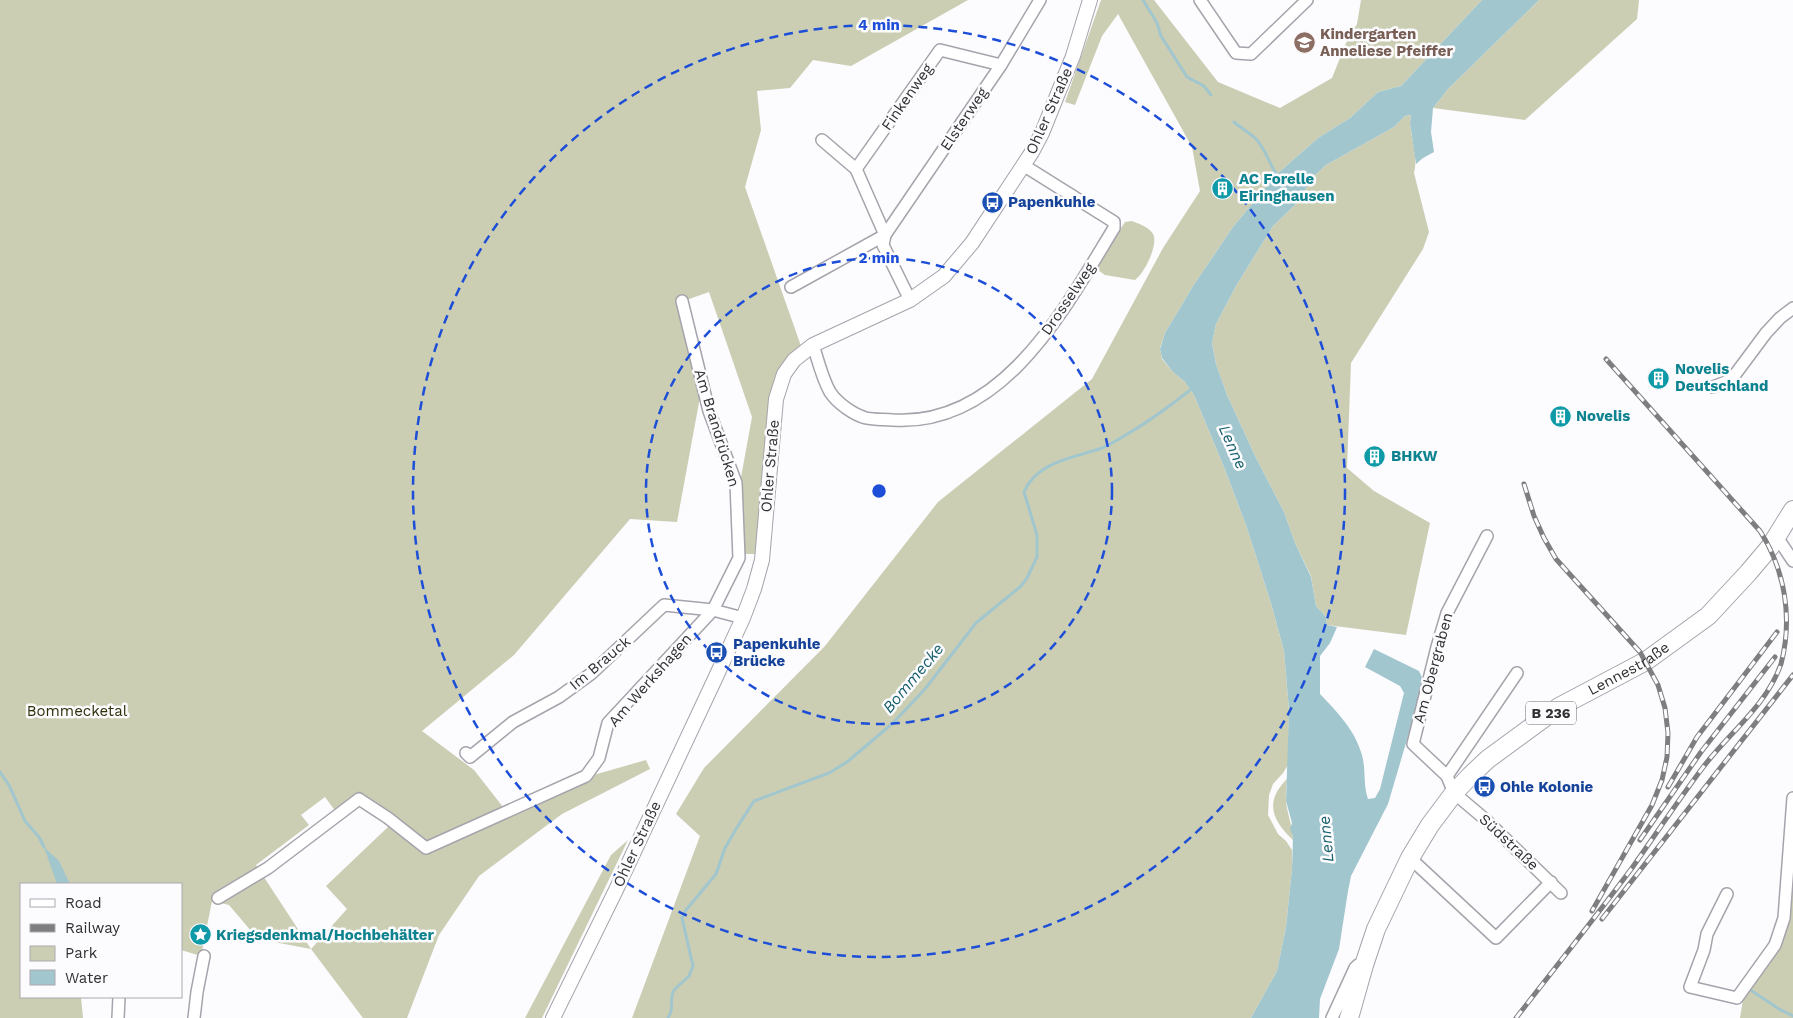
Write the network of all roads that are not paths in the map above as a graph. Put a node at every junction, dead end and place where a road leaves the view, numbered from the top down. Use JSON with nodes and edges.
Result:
{"nodes":[{"id":1,"x":1040,"y":0,"type":"edge"},
{"id":2,"x":1090,"y":0,"type":"edge"},
{"id":3,"x":1200,"y":0,"type":"edge"},
{"id":4,"x":1307,"y":0,"type":"edge"},
{"id":5,"x":1001,"y":65,"type":"junction"},
{"id":6,"x":822,"y":140,"type":"dead end"},
{"id":7,"x":1023,"y":165,"type":"junction"},
{"id":8,"x":856,"y":170,"type":"junction"},
{"id":9,"x":885,"y":236,"type":"junction"},
{"id":10,"x":791,"y":287,"type":"dead end"},
{"id":11,"x":910,"y":300,"type":"junction"},
{"id":12,"x":682,"y":301,"type":"dead end"},
{"id":13,"x":1793,"y":308,"type":"edge"},
{"id":14,"x":813,"y":345,"type":"junction"},
{"id":15,"x":1713,"y":387,"type":"dead end"},
{"id":16,"x":1793,"y":510,"type":"edge"},
{"id":17,"x":1488,"y":536,"type":"dead end"},
{"id":18,"x":1777,"y":537,"type":"junction"},
{"id":19,"x":1793,"y":561,"type":"edge"},
{"id":20,"x":712,"y":610,"type":"junction"},
{"id":21,"x":743,"y":618,"type":"junction"},
{"id":22,"x":1517,"y":674,"type":"dead end"},
{"id":23,"x":466,"y":753,"type":"dead end"},
{"id":24,"x":1446,"y":776,"type":"junction"},
{"id":25,"x":1454,"y":793,"type":"junction"},
{"id":26,"x":1793,"y":798,"type":"edge"},
{"id":27,"x":1410,"y":858,"type":"junction"},
{"id":28,"x":1551,"y":882,"type":"junction"},
{"id":29,"x":1561,"y":892,"type":"dead end"},
{"id":30,"x":1727,"y":894,"type":"dead end"},
{"id":31,"x":218,"y":898,"type":"dead end"},
{"id":32,"x":204,"y":956,"type":"dead end"},
{"id":33,"x":1364,"y":965,"type":"junction"},
{"id":34,"x":119,"y":998,"type":"edge"},
{"id":35,"x":118,"y":1018,"type":"edge"},
{"id":36,"x":194,"y":1018,"type":"edge"},
{"id":37,"x":553,"y":1018,"type":"edge"},
{"id":38,"x":1332,"y":1018,"type":"edge"},
{"id":39,"x":1349,"y":1018,"type":"edge"}],
"edges":[{"from":1,"to":5,"type":"street","name":"Elsterweg"},
{"from":2,"to":7,"type":"street","name":"Ohler Straße"},
{"from":3,"to":4,"type":"street"},
{"from":5,"to":8,"type":"street","name":"Finkenweg"},
{"from":5,"to":9,"type":"street","name":"Elsterweg"},
{"from":6,"to":8,"type":"street"},
{"from":7,"to":11,"type":"street","name":"Ohler Straße"},
{"from":7,"to":14,"type":"street","name":"Drosselweg"},
{"from":8,"to":9,"type":"street"},
{"from":9,"to":10,"type":"street"},
{"from":9,"to":11,"type":"street"},
{"from":11,"to":14,"type":"street","name":"Ohler Straße"},
{"from":12,"to":20,"type":"street","name":"Am Brandrücken"},
{"from":13,"to":15,"type":"street"},
{"from":14,"to":21,"type":"street","name":"Ohler Straße"},
{"from":16,"to":18,"type":"main road","name":"Lennestraße","number":"B 236"},
{"from":17,"to":24,"type":"street","name":"Am Obergraben"},
{"from":18,"to":19,"type":"street"},
{"from":18,"to":25,"type":"main road","name":"Lennestraße","number":"B 236"},
{"from":20,"to":21,"type":"street","name":"Im Brauck"},
{"from":20,"to":23,"type":"street","name":"Im Brauck"},
{"from":20,"to":31,"type":"street","name":"Am Werkshagen"},
{"from":21,"to":37,"type":"street","name":"Ohler Straße"},
{"from":22,"to":24,"type":"street"},
{"from":24,"to":25,"type":"street","name":"Am Obergraben"},
{"from":25,"to":27,"type":"main road","name":"Lennestraße","number":"B 236"},
{"from":25,"to":28,"type":"street","name":"Südstraße"},
{"from":26,"to":30,"type":"street"},
{"from":27,"to":28,"type":"street"},
{"from":27,"to":33,"type":"main road","name":"Lennestraße","number":"B 236"},
{"from":28,"to":29,"type":"street","name":"Südstraße"},
{"from":32,"to":36,"type":"street"},
{"from":33,"to":38,"type":"street","name":"Lennestraße"},
{"from":33,"to":39,"type":"main road","name":"Lennestraße","number":"B 236"},
{"from":34,"to":35,"type":"street"}]}
